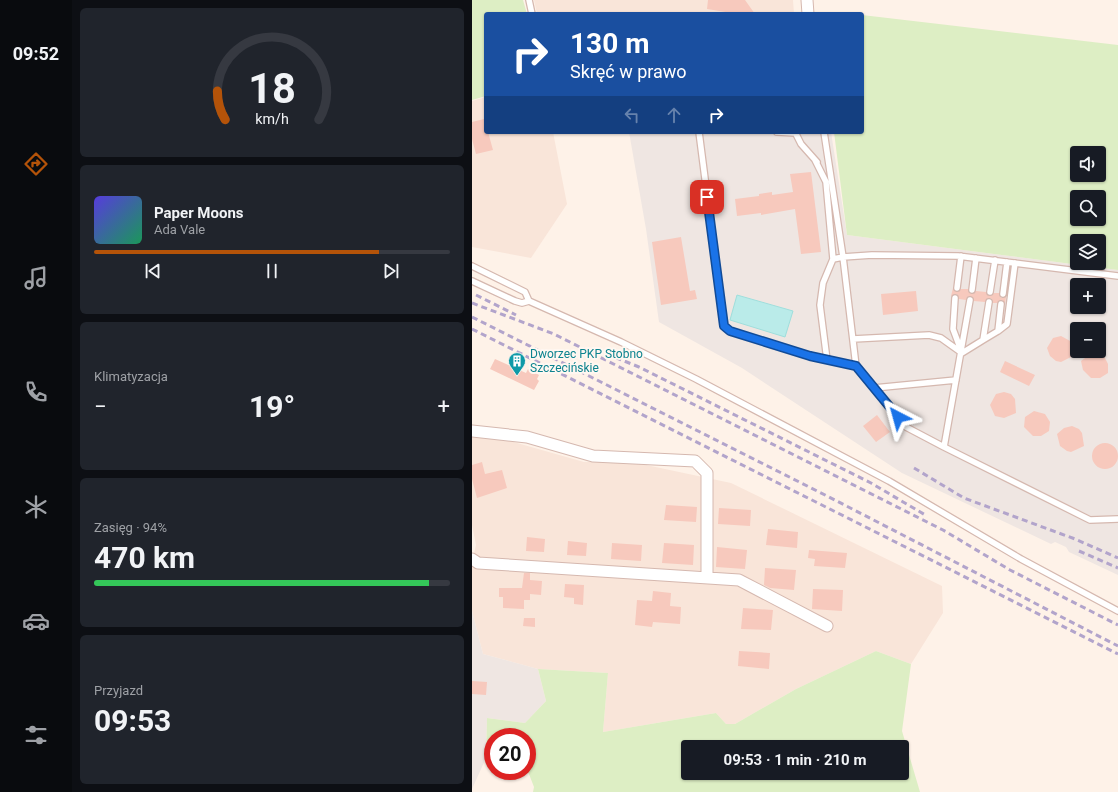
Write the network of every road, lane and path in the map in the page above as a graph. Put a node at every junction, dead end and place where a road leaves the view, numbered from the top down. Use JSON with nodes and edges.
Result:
{"nodes":[{"id":1,"x":529,"y":0,"type":"edge"},
{"id":2,"x":807,"y":0,"type":"edge"},
{"id":3,"x":532,"y":12,"type":"edge"},
{"id":4,"x":808,"y":12,"type":"edge"},
{"id":5,"x":699,"y":134,"type":"edge"},
{"id":6,"x":796,"y":134,"type":"edge"},
{"id":7,"x":824,"y":134,"type":"edge"},
{"id":8,"x":815,"y":160,"type":"junction"},
{"id":9,"x":832,"y":180,"type":"junction"},
{"id":10,"x":961,"y":256,"type":"junction"},
{"id":11,"x":843,"y":257,"type":"junction"},
{"id":12,"x":976,"y":258,"type":"junction"},
{"id":13,"x":833,"y":259,"type":"junction"},
{"id":14,"x":995,"y":260,"type":"junction"},
{"id":15,"x":1007,"y":262,"type":"junction"},
{"id":16,"x":1015,"y":263,"type":"junction"},
{"id":17,"x":472,"y":266,"type":"edge"},
{"id":18,"x":1118,"y":276,"type":"edge"},
{"id":19,"x":472,"y":281,"type":"edge"},
{"id":20,"x":957,"y":288,"type":"dead end"},
{"id":21,"x":972,"y":290,"type":"dead end"},
{"id":22,"x":990,"y":292,"type":"dead end"},
{"id":23,"x":1003,"y":294,"type":"dead end"},
{"id":24,"x":955,"y":298,"type":"dead end"},
{"id":25,"x":970,"y":300,"type":"dead end"},
{"id":26,"x":529,"y":301,"type":"junction"},
{"id":27,"x":989,"y":302,"type":"dead end"},
{"id":28,"x":1001,"y":304,"type":"dead end"},
{"id":29,"x":998,"y":331,"type":"junction"},
{"id":30,"x":853,"y":339,"type":"junction"},
{"id":31,"x":983,"y":340,"type":"junction"},
{"id":32,"x":962,"y":353,"type":"junction"},
{"id":33,"x":827,"y":360,"type":"junction"},
{"id":34,"x":856,"y":366,"type":"junction"},
{"id":35,"x":956,"y":380,"type":"junction"},
{"id":36,"x":874,"y":388,"type":"junction"},
{"id":37,"x":472,"y":431,"type":"edge"},
{"id":38,"x":944,"y":447,"type":"junction"},
{"id":39,"x":1118,"y":520,"type":"edge"},
{"id":40,"x":472,"y":559,"type":"edge"},
{"id":41,"x":707,"y":577,"type":"junction"},
{"id":42,"x":1118,"y":611,"type":"edge"},
{"id":43,"x":828,"y":626,"type":"dead end"}],
"edges":[{"from":1,"to":3,"type":"lane"},
{"from":2,"to":4,"type":"street"},
{"from":5,"to":33,"type":"lane"},
{"from":6,"to":8,"type":"lane"},
{"from":7,"to":9,"type":"lane"},
{"from":8,"to":9,"type":"lane"},
{"from":8,"to":13,"type":"lane"},
{"from":9,"to":11,"type":"lane"},
{"from":10,"to":11,"type":"lane"},
{"from":10,"to":12,"type":"lane"},
{"from":10,"to":20,"type":"lane"},
{"from":11,"to":13,"type":"lane"},
{"from":11,"to":30,"type":"lane"},
{"from":12,"to":14,"type":"lane"},
{"from":12,"to":21,"type":"lane"},
{"from":13,"to":33,"type":"lane"},
{"from":14,"to":15,"type":"lane"},
{"from":14,"to":22,"type":"lane"},
{"from":15,"to":16,"type":"lane"},
{"from":15,"to":23,"type":"lane"},
{"from":16,"to":18,"type":"lane"},
{"from":16,"to":29,"type":"lane"},
{"from":17,"to":26,"type":"lane"},
{"from":19,"to":26,"type":"lane"},
{"from":24,"to":32,"type":"lane"},
{"from":25,"to":32,"type":"lane"},
{"from":26,"to":42,"type":"lane"},
{"from":27,"to":31,"type":"lane"},
{"from":28,"to":29,"type":"lane"},
{"from":29,"to":31,"type":"lane"},
{"from":30,"to":32,"type":"lane"},
{"from":30,"to":34,"type":"lane"},
{"from":31,"to":32,"type":"lane"},
{"from":32,"to":35,"type":"lane"},
{"from":33,"to":34,"type":"lane"},
{"from":34,"to":36,"type":"lane"},
{"from":35,"to":36,"type":"lane"},
{"from":35,"to":38,"type":"lane"},
{"from":36,"to":38,"type":"lane"},
{"from":37,"to":41,"type":"street"},
{"from":38,"to":39,"type":"lane"},
{"from":40,"to":41,"type":"street"},
{"from":41,"to":43,"type":"street"}]}
